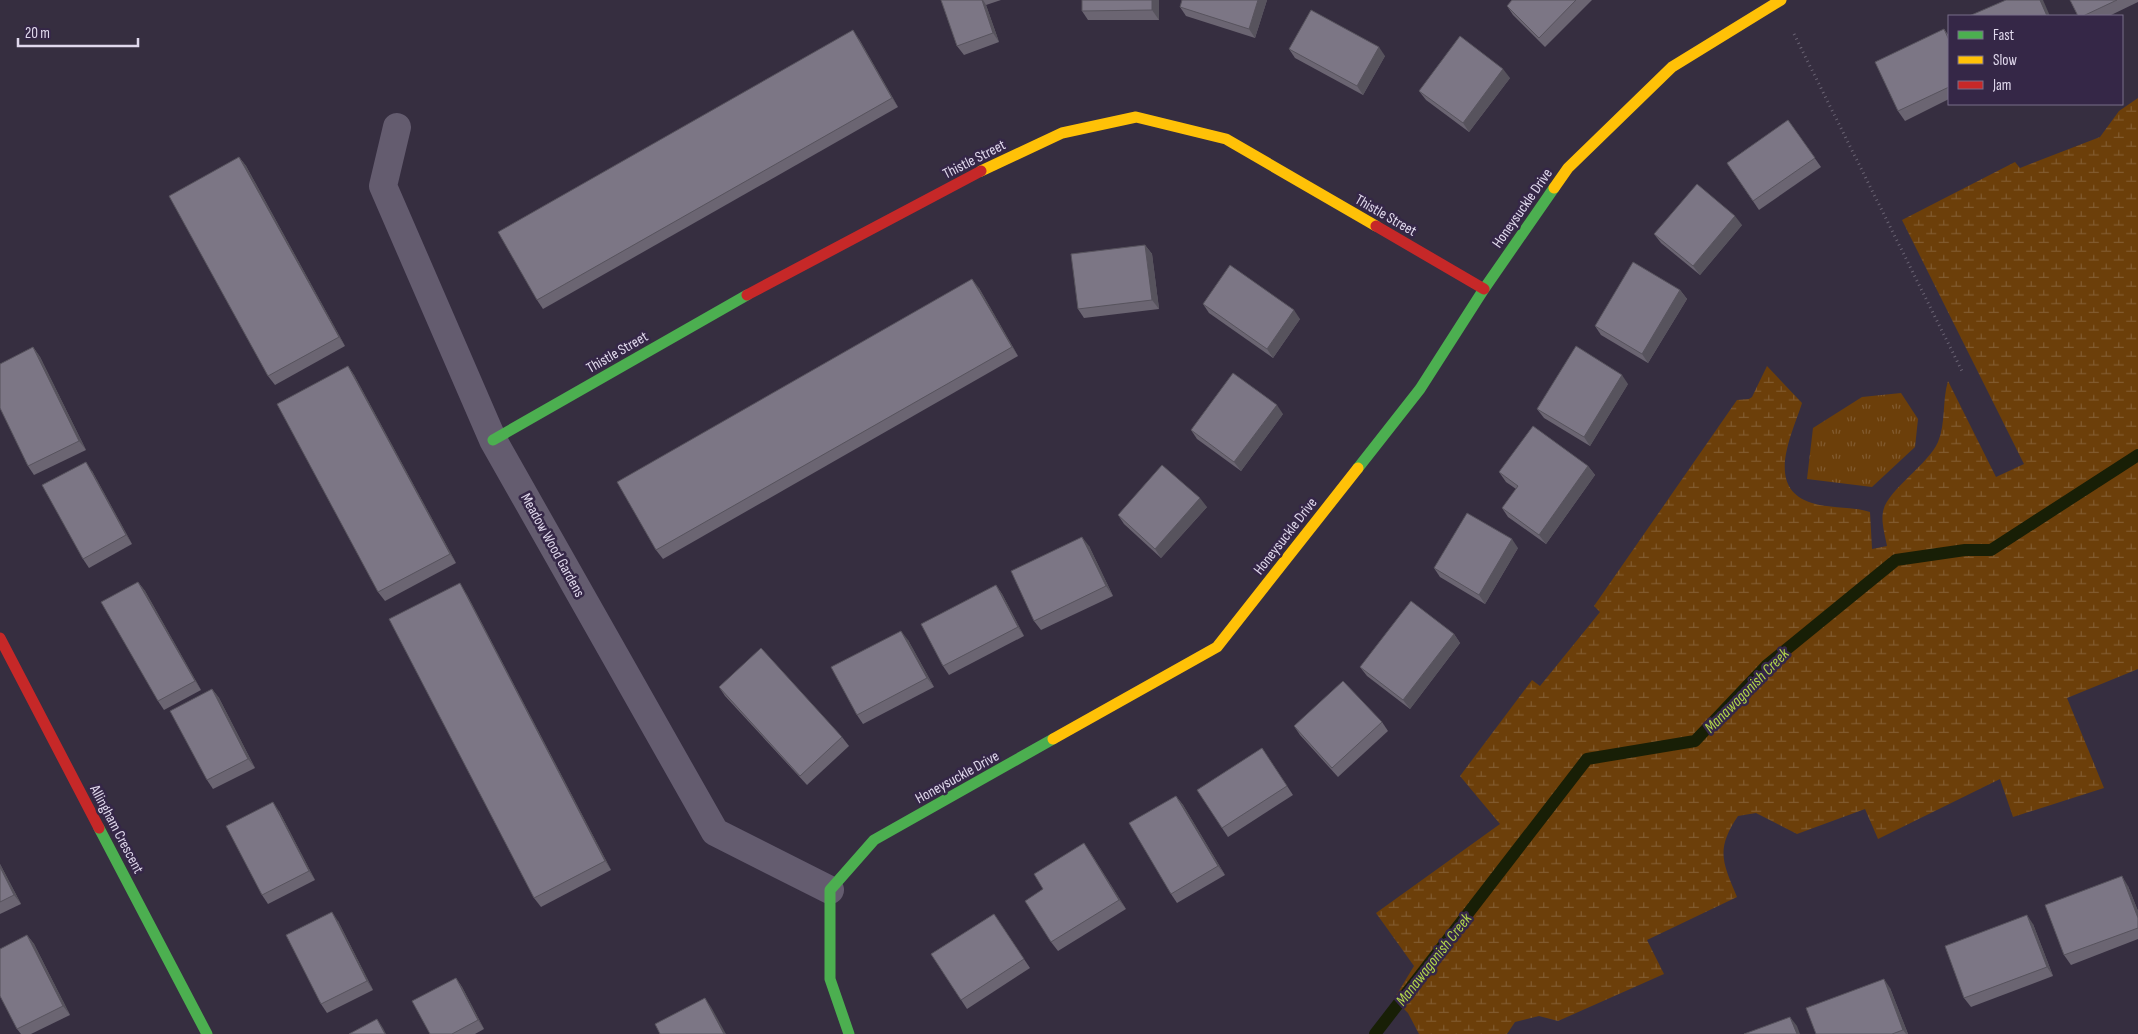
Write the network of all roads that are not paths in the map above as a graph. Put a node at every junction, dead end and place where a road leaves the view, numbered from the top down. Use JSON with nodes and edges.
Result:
{"nodes":[{"id":1,"x":1779,"y":1,"type":"edge"},
{"id":2,"x":396,"y":127,"type":"dead end"},
{"id":3,"x":1484,"y":290,"type":"junction"},
{"id":4,"x":493,"y":440,"type":"junction"},
{"id":5,"x":0,"y":638,"type":"edge"},
{"id":6,"x":830,"y":890,"type":"junction"},
{"id":7,"x":207,"y":1034,"type":"edge"},
{"id":8,"x":849,"y":1034,"type":"edge"}],
"edges":[{"from":1,"to":3,"type":"street","name":"Honeysuckle Drive"},
{"from":2,"to":4,"type":"street","name":"Meadow Wood Gardens"},
{"from":3,"to":4,"type":"street","name":"Thistle Street"},
{"from":3,"to":6,"type":"street","name":"Honeysuckle Drive"},
{"from":4,"to":6,"type":"street","name":"Meadow Wood Gardens"},
{"from":5,"to":7,"type":"street","name":"Allingham Crescent"},
{"from":6,"to":8,"type":"street"}]}
